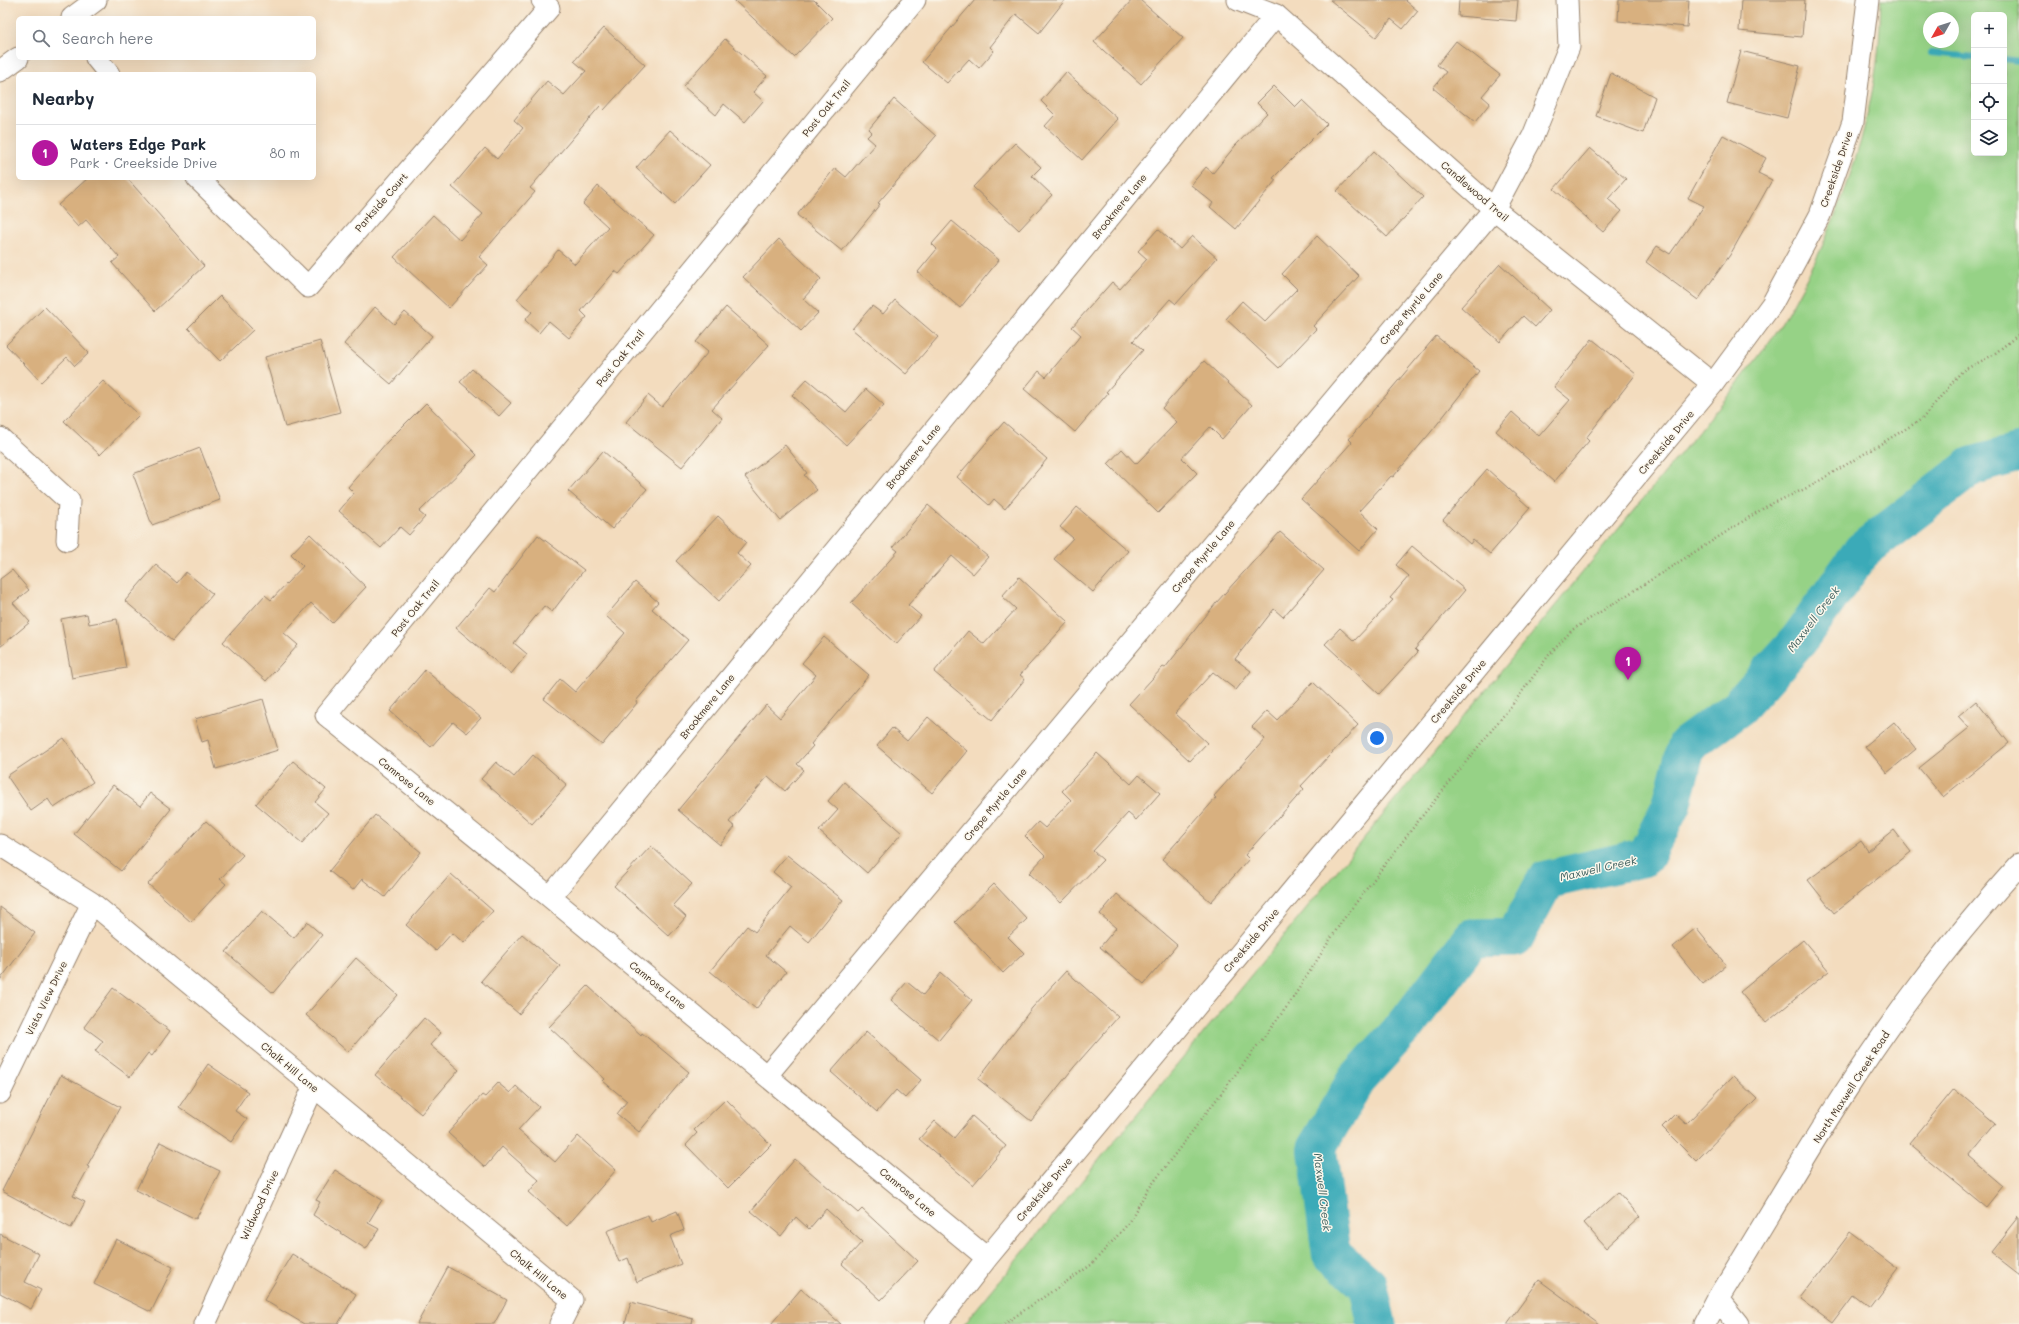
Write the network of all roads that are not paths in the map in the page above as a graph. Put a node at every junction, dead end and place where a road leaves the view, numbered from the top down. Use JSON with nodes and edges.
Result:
{"nodes":[{"id":1,"x":96,"y":0,"type":"edge"},
{"id":2,"x":542,"y":0,"type":"edge"},
{"id":3,"x":915,"y":0,"type":"edge"},
{"id":4,"x":1238,"y":0,"type":"edge"},
{"id":5,"x":1567,"y":0,"type":"edge"},
{"id":6,"x":1868,"y":0,"type":"edge"},
{"id":7,"x":1276,"y":15,"type":"junction"},
{"id":8,"x":75,"y":16,"type":"edge"},
{"id":9,"x":16,"y":59,"type":"edge"},
{"id":10,"x":98,"y":60,"type":"edge"},
{"id":11,"x":0,"y":71,"type":"edge"},
{"id":12,"x":107,"y":72,"type":"edge"},
{"id":13,"x":199,"y":180,"type":"edge"},
{"id":14,"x":1494,"y":209,"type":"junction"},
{"id":15,"x":1713,"y":384,"type":"junction"},
{"id":16,"x":0,"y":438,"type":"edge"},
{"id":17,"x":68,"y":540,"type":"dead end"},
{"id":18,"x":326,"y":715,"type":"joint"},
{"id":19,"x":0,"y":845,"type":"edge"},
{"id":20,"x":2019,"y":865,"type":"edge"},
{"id":21,"x":550,"y":897,"type":"junction"},
{"id":22,"x":92,"y":903,"type":"junction"},
{"id":23,"x":767,"y":1075,"type":"junction"},
{"id":24,"x":314,"y":1086,"type":"junction"},
{"id":25,"x":0,"y":1093,"type":"edge"},
{"id":26,"x":987,"y":1258,"type":"junction"},
{"id":27,"x":1718,"y":1298,"type":"junction"},
{"id":28,"x":205,"y":1324,"type":"edge"},
{"id":29,"x":560,"y":1324,"type":"edge"},
{"id":30,"x":936,"y":1324,"type":"edge"},
{"id":31,"x":1705,"y":1324,"type":"edge"},
{"id":32,"x":1738,"y":1324,"type":"edge"}],
"edges":[{"from":1,"to":8,"type":"street"},
{"from":2,"to":13,"type":"street","name":"Parkside Court"},
{"from":3,"to":18,"type":"street","name":"Post Oak Trail"},
{"from":4,"to":7,"type":"street","name":"Candlewood Trail"},
{"from":5,"to":14,"type":"street","name":"Crepe Myrtle Lane"},
{"from":6,"to":15,"type":"street","name":"Creekside Drive"},
{"from":7,"to":14,"type":"street","name":"Candlewood Trail"},
{"from":7,"to":21,"type":"street","name":"Brookmere Lane"},
{"from":9,"to":11,"type":"street"},
{"from":10,"to":12,"type":"street"},
{"from":14,"to":15,"type":"street","name":"Candlewood Trail"},
{"from":14,"to":23,"type":"street","name":"Crepe Myrtle Lane"},
{"from":15,"to":26,"type":"street","name":"Creekside Drive"},
{"from":16,"to":17,"type":"street"},
{"from":18,"to":21,"type":"street","name":"Camrose Lane"},
{"from":19,"to":22,"type":"street","name":"Chalk Hill Lane"},
{"from":20,"to":27,"type":"street","name":"North Maxwell Creek Road"},
{"from":21,"to":23,"type":"street","name":"Camrose Lane"},
{"from":22,"to":24,"type":"street","name":"Chalk Hill Lane"},
{"from":22,"to":25,"type":"street","name":"Vista View Drive"},
{"from":23,"to":26,"type":"street","name":"Camrose Lane"},
{"from":24,"to":28,"type":"street","name":"Wildwood Drive"},
{"from":24,"to":29,"type":"street","name":"Chalk Hill Lane"},
{"from":26,"to":30,"type":"street","name":"Creekside Drive"},
{"from":27,"to":31,"type":"street","name":"North Maxwell Creek Road"},
{"from":27,"to":32,"type":"street"}]}
